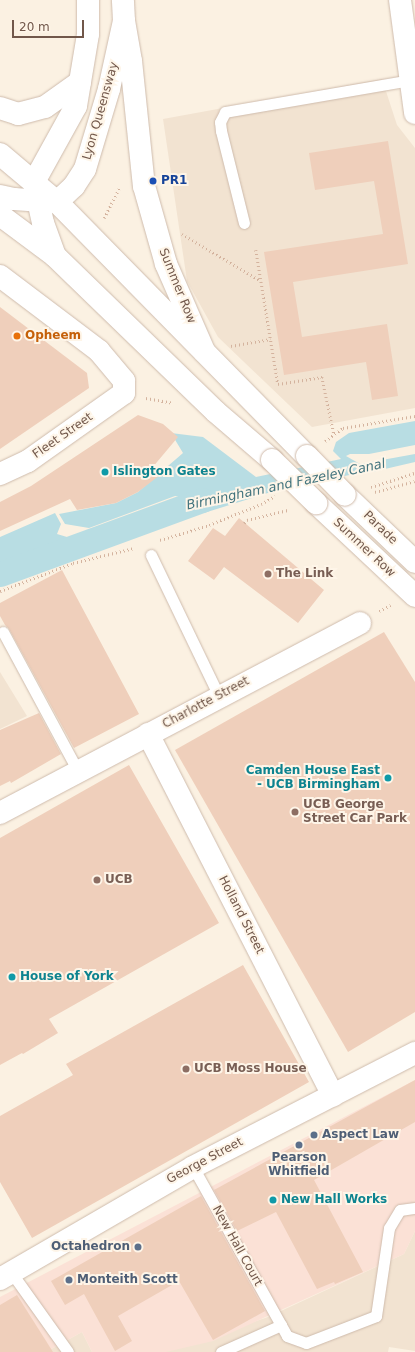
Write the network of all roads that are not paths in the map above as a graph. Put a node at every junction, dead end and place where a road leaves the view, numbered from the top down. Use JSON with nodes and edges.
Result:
{"nodes":[{"id":1,"x":88,"y":0,"type":"edge"},
{"id":2,"x":400,"y":0,"type":"edge"},
{"id":3,"x":124,"y":10,"type":"edge"},
{"id":4,"x":410,"y":80,"type":"junction"},
{"id":5,"x":80,"y":82,"type":"junction"},
{"id":6,"x":0,"y":108,"type":"edge"},
{"id":7,"x":415,"y":113,"type":"edge"},
{"id":8,"x":0,"y":154,"type":"edge"},
{"id":9,"x":43,"y":195,"type":"junction"},
{"id":10,"x":0,"y":196,"type":"edge"},
{"id":11,"x":0,"y":215,"type":"edge"},
{"id":12,"x":244,"y":223,"type":"dead end"},
{"id":13,"x":55,"y":256,"type":"junction"},
{"id":14,"x":0,"y":276,"type":"edge"},
{"id":15,"x":204,"y":351,"type":"junction"},
{"id":16,"x":0,"y":474,"type":"edge"},
{"id":17,"x":345,"y":495,"type":"joint"},
{"id":18,"x":150,"y":555,"type":"dead end"},
{"id":19,"x":415,"y":562,"type":"edge"},
{"id":20,"x":413,"y":594,"type":"edge"},
{"id":21,"x":360,"y":623,"type":"road end"},
{"id":22,"x":3,"y":632,"type":"dead end"},
{"id":23,"x":219,"y":696,"type":"junction"},
{"id":24,"x":148,"y":734,"type":"junction"},
{"id":25,"x":78,"y":771,"type":"junction"},
{"id":26,"x":0,"y":813,"type":"edge"},
{"id":27,"x":415,"y":1053,"type":"edge"},
{"id":28,"x":333,"y":1095,"type":"junction"},
{"id":29,"x":193,"y":1167,"type":"junction"},
{"id":30,"x":415,"y":1208,"type":"edge"},
{"id":31,"x":6,"y":1275,"type":"edge"},
{"id":32,"x":281,"y":1325,"type":"junction"},
{"id":33,"x":68,"y":1352,"type":"edge"},
{"id":34,"x":221,"y":1352,"type":"edge"}],
"edges":[{"from":1,"to":5,"type":"street"},
{"from":2,"to":4,"type":"street"},
{"from":3,"to":9,"type":"street","name":"Lyon Queensway"},
{"from":3,"to":15,"type":"street","name":"Summer Row"},
{"from":4,"to":7,"type":"street"},
{"from":4,"to":12,"type":"lane"},
{"from":5,"to":6,"type":"street"},
{"from":5,"to":9,"type":"street"},
{"from":8,"to":9,"type":"street"},
{"from":9,"to":10,"type":"street"},
{"from":9,"to":13,"type":"street","name":"Summer Row"},
{"from":9,"to":15,"type":"street"},
{"from":11,"to":13,"type":"street","name":"Summer Row"},
{"from":13,"to":20,"type":"street","name":"Summer Row","bridge":true},
{"from":14,"to":16,"type":"street","name":"Fleet Street"},
{"from":15,"to":17,"type":"street","name":"Summer Row","bridge":true},
{"from":17,"to":19,"type":"street","name":"Parade"},
{"from":18,"to":23,"type":"lane"},
{"from":21,"to":23,"type":"street","name":"Charlotte Street"},
{"from":22,"to":25,"type":"lane"},
{"from":23,"to":24,"type":"street","name":"Charlotte Street"},
{"from":24,"to":25,"type":"street","name":"Charlotte Street"},
{"from":24,"to":28,"type":"street","name":"Holland Street"},
{"from":25,"to":26,"type":"street","name":"Charlotte Street"},
{"from":27,"to":28,"type":"street","name":"George Street"},
{"from":28,"to":29,"type":"street","name":"George Street"},
{"from":29,"to":31,"type":"street","name":"George Street"},
{"from":29,"to":32,"type":"lane","name":"New Hall Court"},
{"from":30,"to":32,"type":"lane","name":"New Hall Court"},
{"from":31,"to":33,"type":"lane"},
{"from":32,"to":34,"type":"lane"}]}
